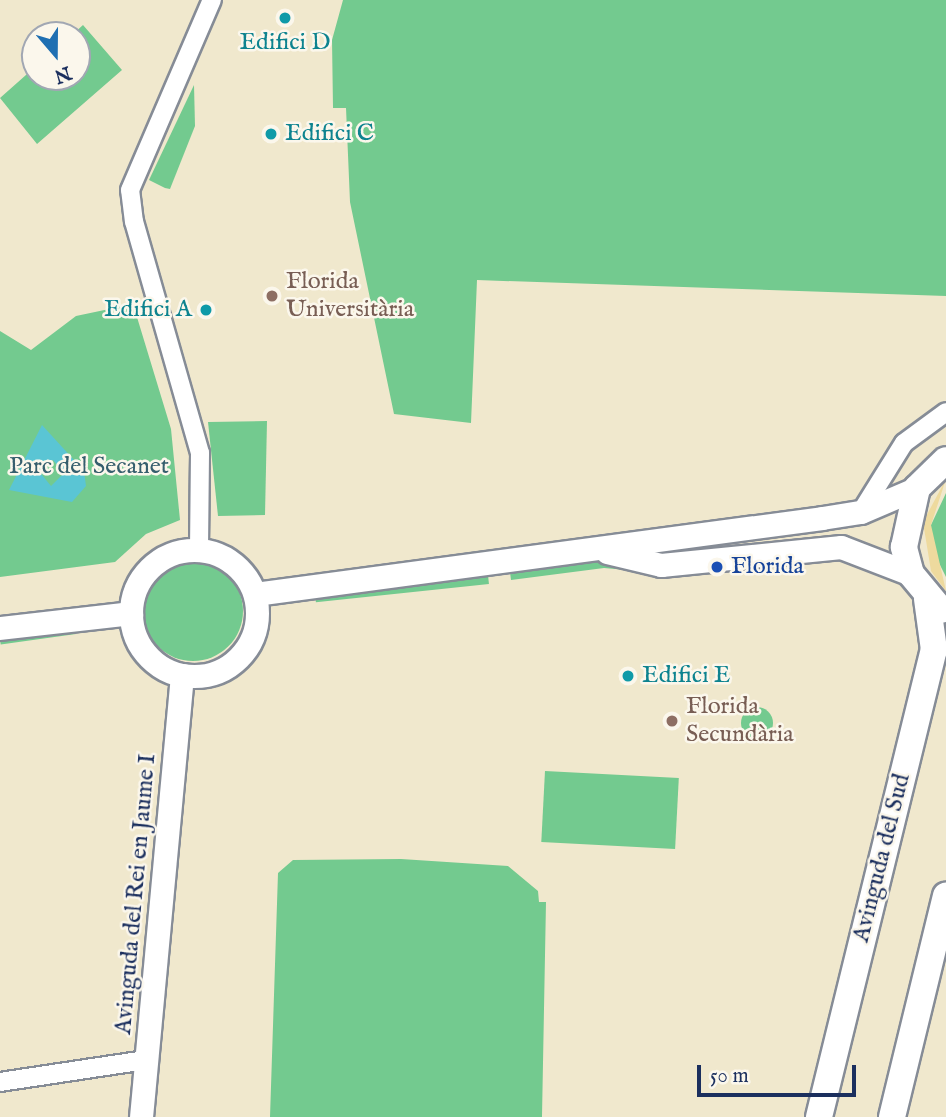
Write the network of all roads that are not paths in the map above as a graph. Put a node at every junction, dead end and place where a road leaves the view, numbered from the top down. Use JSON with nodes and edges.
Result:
{"nodes":[{"id":1,"x":212,"y":0,"type":"edge"},
{"id":2,"x":946,"y":412,"type":"edge"},
{"id":3,"x":946,"y":460,"type":"edge"},
{"id":4,"x":917,"y":488,"type":"junction"},
{"id":5,"x":861,"y":512,"type":"junction"},
{"id":6,"x":199,"y":549,"type":"junction"},
{"id":7,"x":589,"y":552,"type":"junction"},
{"id":8,"x":911,"y":574,"type":"junction"},
{"id":9,"x":256,"y":594,"type":"junction"},
{"id":10,"x":937,"y":607,"type":"edge"},
{"id":11,"x":131,"y":612,"type":"junction"},
{"id":12,"x":0,"y":628,"type":"edge"},
{"id":13,"x":182,"y":675,"type":"junction"},
{"id":14,"x":946,"y":895,"type":"edge"},
{"id":15,"x":146,"y":1060,"type":"junction"},
{"id":16,"x":0,"y":1082,"type":"edge"},
{"id":17,"x":141,"y":1117,"type":"edge"},
{"id":18,"x":819,"y":1117,"type":"edge"},
{"id":19,"x":892,"y":1117,"type":"edge"}],
"edges":[{"from":1,"to":6,"type":"street"},
{"from":2,"to":5,"type":"street"},
{"from":3,"to":4,"type":"main road"},
{"from":4,"to":5,"type":"street"},
{"from":4,"to":8,"type":"main road"},
{"from":5,"to":7,"type":"street"},
{"from":6,"to":9,"type":"street"},
{"from":6,"to":11,"type":"street"},
{"from":7,"to":8,"type":"street"},
{"from":7,"to":9,"type":"street"},
{"from":8,"to":10,"type":"main road"},
{"from":9,"to":13,"type":"street"},
{"from":10,"to":18,"type":"main road","name":"Avinguda del Sud"},
{"from":11,"to":12,"type":"street"},
{"from":11,"to":13,"type":"street"},
{"from":13,"to":15,"type":"street","name":"Avinguda del Rei en Jaume I"},
{"from":14,"to":19,"type":"main road"},
{"from":15,"to":16,"type":"street"},
{"from":15,"to":17,"type":"street","name":"Avinguda del Rei en Jaume I"}]}
